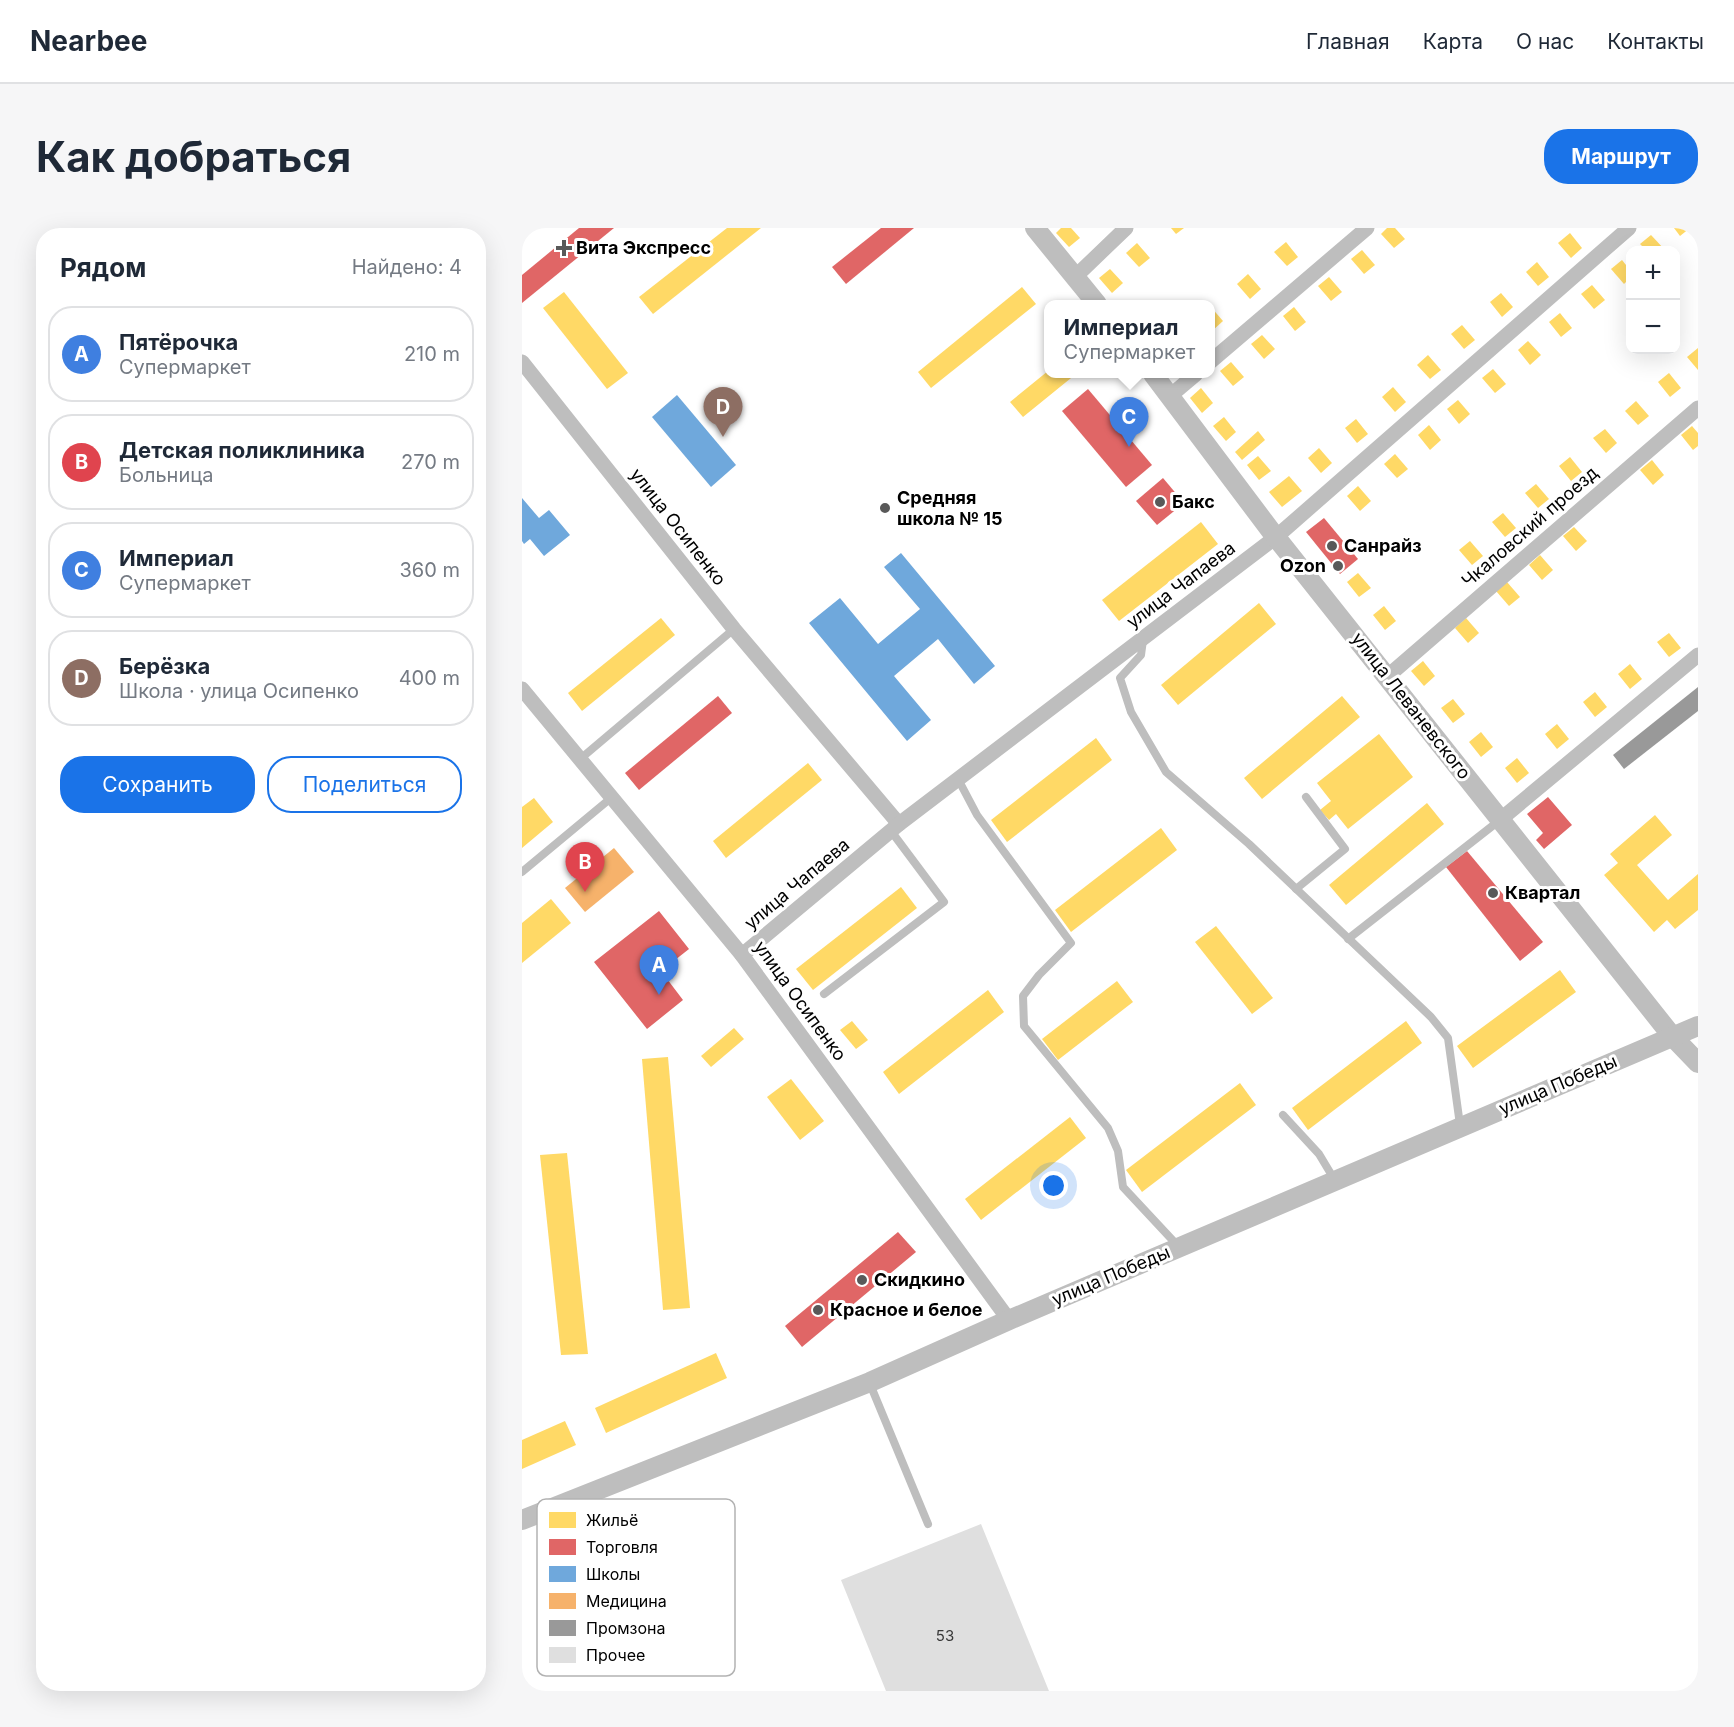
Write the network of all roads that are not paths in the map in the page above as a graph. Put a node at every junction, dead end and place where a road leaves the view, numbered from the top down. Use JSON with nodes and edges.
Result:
{"nodes":[{"id":1,"x":1035,"y":228,"type":"edge"},
{"id":2,"x":1126,"y":228,"type":"edge"},
{"id":3,"x":1366,"y":228,"type":"edge"},
{"id":4,"x":1629,"y":228,"type":"edge"},
{"id":5,"x":1075,"y":277,"type":"junction"},
{"id":6,"x":1094,"y":300,"type":"edge"},
{"id":7,"x":1215,"y":358,"type":"edge"},
{"id":8,"x":522,"y":362,"type":"edge"},
{"id":9,"x":1155,"y":378,"type":"edge"},
{"id":10,"x":1191,"y":378,"type":"edge"},
{"id":11,"x":1170,"y":396,"type":"junction"},
{"id":12,"x":1698,"y":408,"type":"edge"},
{"id":13,"x":1276,"y":537,"type":"junction"},
{"id":14,"x":734,"y":629,"type":"junction"},
{"id":15,"x":1144,"y":638,"type":"junction"},
{"id":16,"x":1698,"y":655,"type":"edge"},
{"id":17,"x":1388,"y":676,"type":"junction"},
{"id":18,"x":522,"y":689,"type":"edge"},
{"id":19,"x":579,"y":760,"type":"junction"},
{"id":20,"x":958,"y":779,"type":"junction"},
{"id":21,"x":1306,"y":797,"type":"dead end"},
{"id":22,"x":611,"y":798,"type":"junction"},
{"id":23,"x":1501,"y":819,"type":"junction"},
{"id":24,"x":895,"y":827,"type":"junction"},
{"id":25,"x":522,"y":872,"type":"edge"},
{"id":26,"x":1296,"y":889,"type":"junction"},
{"id":27,"x":1348,"y":939,"type":"junction"},
{"id":28,"x":742,"y":955,"type":"junction"},
{"id":29,"x":824,"y":994,"type":"dead end"},
{"id":30,"x":1698,"y":1026,"type":"edge"},
{"id":31,"x":1672,"y":1036,"type":"junction"},
{"id":32,"x":1698,"y":1063,"type":"edge"},
{"id":33,"x":1283,"y":1115,"type":"dead end"},
{"id":34,"x":1461,"y":1127,"type":"junction"},
{"id":35,"x":1335,"y":1180,"type":"junction"},
{"id":36,"x":1179,"y":1247,"type":"junction"},
{"id":37,"x":1009,"y":1320,"type":"junction"},
{"id":38,"x":870,"y":1383,"type":"junction"},
{"id":39,"x":575,"y":1499,"type":"edge"},
{"id":40,"x":537,"y":1514,"type":"edge"},
{"id":41,"x":522,"y":1520,"type":"edge"},
{"id":42,"x":928,"y":1524,"type":"dead end"}],
"edges":[{"from":1,"to":5,"type":"street"},
{"from":2,"to":5,"type":"street"},
{"from":3,"to":7,"type":"street"},
{"from":4,"to":13,"type":"street","name":"улица Чапаева"},
{"from":5,"to":6,"type":"street"},
{"from":8,"to":14,"type":"street","name":"улица Осипенко"},
{"from":9,"to":11,"type":"street","name":"улица Леваневского"},
{"from":10,"to":11,"type":"street"},
{"from":11,"to":13,"type":"street","name":"улица Леваневского"},
{"from":12,"to":17,"type":"street","name":"Чкаловский проезд"},
{"from":13,"to":15,"type":"street","name":"улица Чапаева"},
{"from":13,"to":17,"type":"street","name":"улица Леваневского"},
{"from":14,"to":19,"type":"lane"},
{"from":14,"to":24,"type":"street","name":"улица Осипенко"},
{"from":15,"to":20,"type":"street","name":"улица Чапаева"},
{"from":15,"to":26,"type":"lane"},
{"from":16,"to":23,"type":"street"},
{"from":17,"to":23,"type":"street","name":"улица Леваневского"},
{"from":18,"to":19,"type":"street","name":"улица Осипенко"},
{"from":19,"to":22,"type":"street","name":"улица Осипенко"},
{"from":20,"to":24,"type":"street","name":"улица Чапаева"},
{"from":20,"to":36,"type":"lane"},
{"from":21,"to":26,"type":"lane"},
{"from":22,"to":25,"type":"lane"},
{"from":22,"to":28,"type":"street","name":"улица Осипенко"},
{"from":23,"to":27,"type":"lane"},
{"from":23,"to":31,"type":"street","name":"улица Леваневского"},
{"from":24,"to":28,"type":"street","name":"улица Чапаева"},
{"from":24,"to":29,"type":"lane"},
{"from":26,"to":27,"type":"lane"},
{"from":27,"to":34,"type":"lane"},
{"from":28,"to":37,"type":"street","name":"улица Осипенко"},
{"from":30,"to":31,"type":"street","name":"улица Победы"},
{"from":31,"to":32,"type":"street","name":"улица Леваневского"},
{"from":31,"to":34,"type":"street","name":"улица Победы"},
{"from":33,"to":35,"type":"lane"},
{"from":34,"to":35,"type":"street","name":"улица Победы"},
{"from":35,"to":36,"type":"street","name":"улица Победы"},
{"from":36,"to":37,"type":"street","name":"улица Победы"},
{"from":37,"to":38,"type":"street","name":"улица Победы"},
{"from":38,"to":39,"type":"street","name":"улица Победы"},
{"from":38,"to":42,"type":"lane"},
{"from":40,"to":41,"type":"street","name":"улица Победы"}]}
